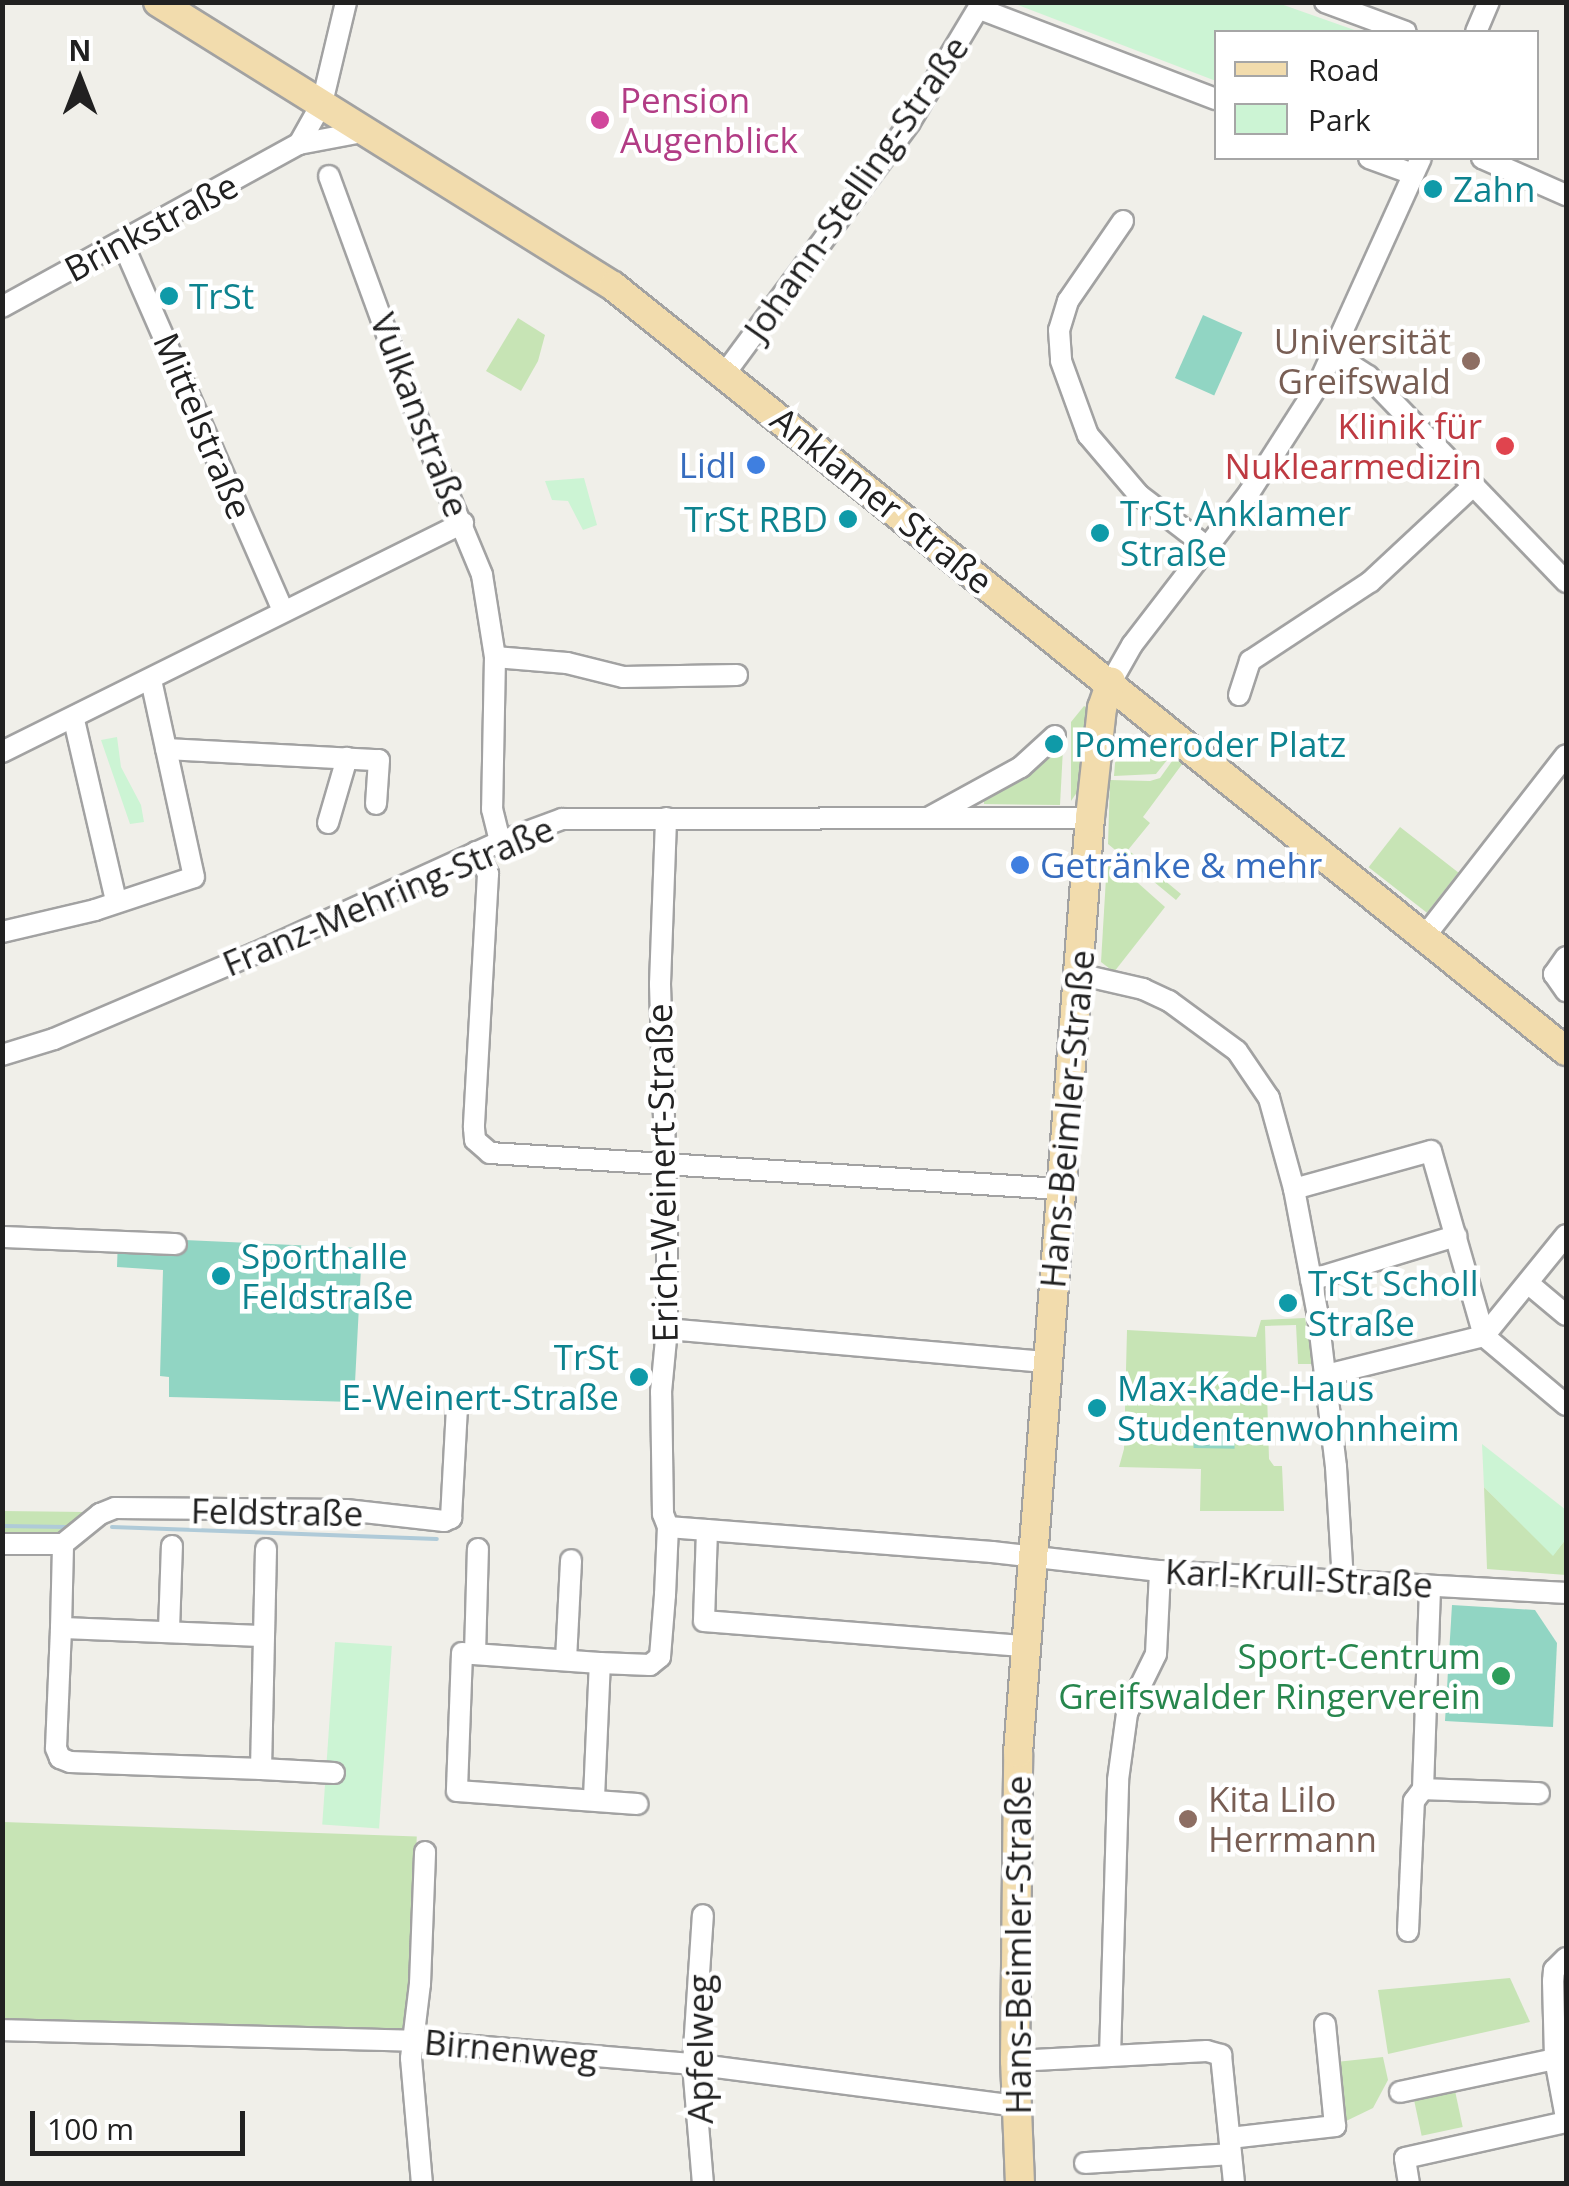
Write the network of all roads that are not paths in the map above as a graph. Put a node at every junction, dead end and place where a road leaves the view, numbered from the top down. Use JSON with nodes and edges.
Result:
{"nodes":[{"id":1,"x":158,"y":2,"type":"edge"},
{"id":2,"x":346,"y":2,"type":"edge"},
{"id":3,"x":1325,"y":2,"type":"edge"},
{"id":4,"x":1489,"y":2,"type":"edge"},
{"id":5,"x":981,"y":6,"type":"edge"},
{"id":6,"x":1401,"y":30,"type":"edge"},
{"id":7,"x":1477,"y":30,"type":"edge"},
{"id":8,"x":1214,"y":98,"type":"edge"},
{"id":9,"x":322,"y":103,"type":"junction"},
{"id":10,"x":368,"y":130,"type":"junction"},
{"id":11,"x":299,"y":144,"type":"junction"},
{"id":12,"x":1381,"y":160,"type":"edge"},
{"id":13,"x":1487,"y":160,"type":"edge"},
{"id":14,"x":1417,"y":166,"type":"edge"},
{"id":15,"x":330,"y":176,"type":"dead end"},
{"id":16,"x":1566,"y":195,"type":"edge"},
{"id":17,"x":1123,"y":220,"type":"dead end"},
{"id":18,"x":122,"y":242,"type":"junction"},
{"id":19,"x":2,"y":307,"type":"edge"},
{"id":20,"x":1334,"y":354,"type":"junction"},
{"id":21,"x":726,"y":372,"type":"junction"},
{"id":22,"x":1473,"y":486,"type":"junction"},
{"id":23,"x":463,"y":523,"type":"junction"},
{"id":24,"x":1207,"y":547,"type":"junction"},
{"id":25,"x":1566,"y":582,"type":"edge"},
{"id":26,"x":284,"y":611,"type":"junction"},
{"id":27,"x":495,"y":657,"type":"junction"},
{"id":28,"x":737,"y":676,"type":"dead end"},
{"id":29,"x":151,"y":680,"type":"junction"},
{"id":30,"x":1111,"y":682,"type":"junction"},
{"id":31,"x":1239,"y":695,"type":"dead end"},
{"id":32,"x":74,"y":720,"type":"junction"},
{"id":33,"x":1055,"y":736,"type":"dead end"},
{"id":34,"x":166,"y":749,"type":"junction"},
{"id":35,"x":2,"y":752,"type":"edge"},
{"id":36,"x":1566,"y":754,"type":"edge"},
{"id":37,"x":347,"y":758,"type":"junction"},
{"id":38,"x":376,"y":804,"type":"dead end"},
{"id":39,"x":666,"y":818,"type":"junction"},
{"id":40,"x":1090,"y":818,"type":"junction"},
{"id":41,"x":927,"y":819,"type":"junction"},
{"id":42,"x":328,"y":823,"type":"dead end"},
{"id":43,"x":500,"y":842,"type":"junction"},
{"id":44,"x":476,"y":852,"type":"junction"},
{"id":45,"x":116,"y":900,"type":"junction"},
{"id":46,"x":2,"y":932,"type":"edge"},
{"id":47,"x":1425,"y":936,"type":"junction"},
{"id":48,"x":1566,"y":957,"type":"edge"},
{"id":49,"x":1078,"y":974,"type":"junction"},
{"id":50,"x":1566,"y":991,"type":"edge"},
{"id":51,"x":1566,"y":1051,"type":"edge"},
{"id":52,"x":2,"y":1055,"type":"edge"},
{"id":53,"x":663,"y":1163,"type":"junction"},
{"id":54,"x":1294,"y":1189,"type":"junction"},
{"id":55,"x":1060,"y":1190,"type":"junction"},
{"id":56,"x":1566,"y":1235,"type":"edge"},
{"id":57,"x":1456,"y":1236,"type":"junction"},
{"id":58,"x":2,"y":1237,"type":"edge"},
{"id":59,"x":176,"y":1244,"type":"dead end"},
{"id":60,"x":1312,"y":1280,"type":"junction"},
{"id":61,"x":1528,"y":1284,"type":"junction"},
{"id":62,"x":1566,"y":1315,"type":"edge"},
{"id":63,"x":667,"y":1329,"type":"junction"},
{"id":64,"x":1484,"y":1336,"type":"junction"},
{"id":65,"x":1047,"y":1362,"type":"junction"},
{"id":66,"x":1326,"y":1375,"type":"junction"},
{"id":67,"x":1566,"y":1405,"type":"edge"},
{"id":68,"x":457,"y":1406,"type":"dead end"},
{"id":69,"x":668,"y":1527,"type":"junction"},
{"id":70,"x":707,"y":1530,"type":"junction"},
{"id":71,"x":2,"y":1544,"type":"edge"},
{"id":72,"x":63,"y":1544,"type":"junction"},
{"id":73,"x":172,"y":1546,"type":"dead end"},
{"id":74,"x":266,"y":1549,"type":"dead end"},
{"id":75,"x":478,"y":1549,"type":"dead end"},
{"id":76,"x":1032,"y":1557,"type":"junction"},
{"id":77,"x":571,"y":1560,"type":"dead end"},
{"id":78,"x":1160,"y":1571,"type":"junction"},
{"id":79,"x":1343,"y":1582,"type":"junction"},
{"id":80,"x":1430,"y":1586,"type":"junction"},
{"id":81,"x":1566,"y":1592,"type":"edge"},
{"id":82,"x":61,"y":1628,"type":"junction"},
{"id":83,"x":169,"y":1630,"type":"junction"},
{"id":84,"x":263,"y":1636,"type":"junction"},
{"id":85,"x":1025,"y":1646,"type":"junction"},
{"id":86,"x":475,"y":1654,"type":"junction"},
{"id":87,"x":566,"y":1660,"type":"junction"},
{"id":88,"x":600,"y":1662,"type":"junction"},
{"id":89,"x":261,"y":1769,"type":"junction"},
{"id":90,"x":334,"y":1773,"type":"dead end"},
{"id":91,"x":1423,"y":1789,"type":"junction"},
{"id":92,"x":1539,"y":1793,"type":"dead end"},
{"id":93,"x":594,"y":1798,"type":"junction"},
{"id":94,"x":638,"y":1804,"type":"dead end"},
{"id":95,"x":425,"y":1852,"type":"dead end"},
{"id":96,"x":703,"y":1915,"type":"dead end"},
{"id":97,"x":1408,"y":1931,"type":"dead end"},
{"id":98,"x":1566,"y":1958,"type":"edge"},
{"id":99,"x":1325,"y":2024,"type":"dead end"},
{"id":100,"x":2,"y":2030,"type":"edge"},
{"id":101,"x":414,"y":2041,"type":"junction"},
{"id":102,"x":1110,"y":2056,"type":"junction"},
{"id":103,"x":1555,"y":2059,"type":"junction"},
{"id":104,"x":1015,"y":2061,"type":"junction"},
{"id":105,"x":694,"y":2064,"type":"junction"},
{"id":106,"x":1400,"y":2092,"type":"dead end"},
{"id":107,"x":1017,"y":2106,"type":"junction"},
{"id":108,"x":1566,"y":2112,"type":"edge"},
{"id":109,"x":1230,"y":2146,"type":"junction"},
{"id":110,"x":1085,"y":2163,"type":"dead end"},
{"id":111,"x":422,"y":2184,"type":"edge"},
{"id":112,"x":702,"y":2184,"type":"edge"},
{"id":113,"x":1020,"y":2184,"type":"edge"},
{"id":114,"x":1234,"y":2184,"type":"edge"},
{"id":115,"x":1409,"y":2184,"type":"edge"}],
"edges":[{"from":1,"to":9,"type":"main road","name":"Anklamer Straße"},
{"from":2,"to":9,"type":"street"},
{"from":3,"to":6,"type":"street"},
{"from":4,"to":7,"type":"street"},
{"from":5,"to":8,"type":"street"},
{"from":5,"to":21,"type":"street","name":"Johann-Stelling-Straße"},
{"from":9,"to":10,"type":"main road","name":"Anklamer Straße"},
{"from":9,"to":11,"type":"street"},
{"from":10,"to":11,"type":"street","name":"Brinkstraße"},
{"from":10,"to":21,"type":"main road","name":"Anklamer Straße"},
{"from":11,"to":18,"type":"street","name":"Brinkstraße"},
{"from":12,"to":14,"type":"street"},
{"from":13,"to":16,"type":"street"},
{"from":14,"to":20,"type":"street"},
{"from":15,"to":23,"type":"street","name":"Vulkanstraße"},
{"from":17,"to":24,"type":"street"},
{"from":18,"to":19,"type":"street","name":"Brinkstraße"},
{"from":18,"to":26,"type":"street","name":"Mittelstraße"},
{"from":20,"to":22,"type":"street"},
{"from":20,"to":24,"type":"street"},
{"from":21,"to":30,"type":"main road","name":"Anklamer Straße"},
{"from":22,"to":25,"type":"street"},
{"from":22,"to":31,"type":"street"},
{"from":23,"to":26,"type":"street"},
{"from":23,"to":27,"type":"street","name":"Vulkanstraße"},
{"from":24,"to":30,"type":"street"},
{"from":26,"to":29,"type":"street"},
{"from":27,"to":28,"type":"street"},
{"from":27,"to":43,"type":"street","name":"Vulkanstraße"},
{"from":29,"to":32,"type":"street"},
{"from":29,"to":34,"type":"street"},
{"from":30,"to":40,"type":"main road","name":"Hans-Beimler-Straße"},
{"from":30,"to":47,"type":"main road","name":"Anklamer Straße"},
{"from":32,"to":35,"type":"street"},
{"from":32,"to":45,"type":"street"},
{"from":33,"to":41,"type":"street"},
{"from":34,"to":37,"type":"street"},
{"from":34,"to":45,"type":"street"},
{"from":36,"to":47,"type":"street"},
{"from":37,"to":38,"type":"street"},
{"from":37,"to":42,"type":"street"},
{"from":39,"to":41,"type":"street","name":"Franz-Mehring-Straße"},
{"from":39,"to":43,"type":"street","name":"Franz-Mehring-Straße"},
{"from":39,"to":53,"type":"street","name":"Erich-Weinert-Straße"},
{"from":40,"to":41,"type":"street","name":"Franz-Mehring-Straße"},
{"from":40,"to":49,"type":"main road","name":"Hans-Beimler-Straße"},
{"from":43,"to":44,"type":"street","name":"Franz-Mehring-Straße"},
{"from":44,"to":52,"type":"street","name":"Franz-Mehring-Straße"},
{"from":44,"to":53,"type":"street"},
{"from":45,"to":46,"type":"street"},
{"from":47,"to":51,"type":"main road","name":"Anklamer Straße"},
{"from":48,"to":50,"type":"street"},
{"from":49,"to":54,"type":"street"},
{"from":49,"to":55,"type":"main road","name":"Hans-Beimler-Straße"},
{"from":53,"to":55,"type":"street"},
{"from":53,"to":63,"type":"street","name":"Erich-Weinert-Straße"},
{"from":54,"to":57,"type":"street"},
{"from":54,"to":60,"type":"street"},
{"from":55,"to":65,"type":"main road","name":"Hans-Beimler-Straße"},
{"from":56,"to":61,"type":"street"},
{"from":57,"to":60,"type":"street"},
{"from":57,"to":64,"type":"street"},
{"from":58,"to":59,"type":"street"},
{"from":60,"to":66,"type":"street"},
{"from":61,"to":62,"type":"street"},
{"from":61,"to":64,"type":"street"},
{"from":63,"to":65,"type":"street"},
{"from":63,"to":69,"type":"street","name":"Erich-Weinert-Straße"},
{"from":64,"to":66,"type":"street"},
{"from":64,"to":67,"type":"street"},
{"from":65,"to":76,"type":"main road","name":"Hans-Beimler-Straße"},
{"from":66,"to":79,"type":"street"},
{"from":68,"to":72,"type":"street","name":"Feldstraße"},
{"from":69,"to":70,"type":"street"},
{"from":69,"to":88,"type":"street","name":"Erich-Weinert-Straße"},
{"from":70,"to":76,"type":"street"},
{"from":70,"to":85,"type":"street"},
{"from":71,"to":72,"type":"street"},
{"from":72,"to":82,"type":"street"},
{"from":73,"to":83,"type":"street"},
{"from":74,"to":84,"type":"street"},
{"from":75,"to":86,"type":"street"},
{"from":76,"to":78,"type":"street","name":"Karl-Krull-Straße"},
{"from":76,"to":85,"type":"main road","name":"Hans-Beimler-Straße"},
{"from":77,"to":87,"type":"street"},
{"from":78,"to":79,"type":"street","name":"Karl-Krull-Straße"},
{"from":78,"to":102,"type":"street"},
{"from":79,"to":80,"type":"street","name":"Karl-Krull-Straße"},
{"from":80,"to":81,"type":"street","name":"Karl-Krull-Straße"},
{"from":80,"to":91,"type":"street"},
{"from":82,"to":83,"type":"street"},
{"from":82,"to":89,"type":"street"},
{"from":83,"to":84,"type":"street"},
{"from":84,"to":89,"type":"street"},
{"from":85,"to":104,"type":"main road","name":"Hans-Beimler-Straße"},
{"from":86,"to":87,"type":"street"},
{"from":86,"to":93,"type":"street"},
{"from":87,"to":88,"type":"street"},
{"from":88,"to":93,"type":"street"},
{"from":89,"to":90,"type":"street"},
{"from":91,"to":92,"type":"street"},
{"from":91,"to":97,"type":"street"},
{"from":93,"to":94,"type":"street"},
{"from":95,"to":101,"type":"street"},
{"from":96,"to":105,"type":"street","name":"Apfelweg"},
{"from":98,"to":103,"type":"street"},
{"from":99,"to":109,"type":"street"},
{"from":100,"to":101,"type":"street","name":"Birnenweg"},
{"from":101,"to":105,"type":"street","name":"Birnenweg"},
{"from":101,"to":111,"type":"street"},
{"from":102,"to":104,"type":"street"},
{"from":102,"to":109,"type":"street"},
{"from":103,"to":106,"type":"street"},
{"from":103,"to":108,"type":"street"},
{"from":104,"to":107,"type":"main road","name":"Hans-Beimler-Straße"},
{"from":105,"to":107,"type":"street","name":"Birnenweg"},
{"from":105,"to":112,"type":"street","name":"Apfelweg"},
{"from":107,"to":113,"type":"main road","name":"Hans-Beimler-Straße"},
{"from":108,"to":115,"type":"street"},
{"from":109,"to":110,"type":"street"},
{"from":109,"to":114,"type":"street"}]}
